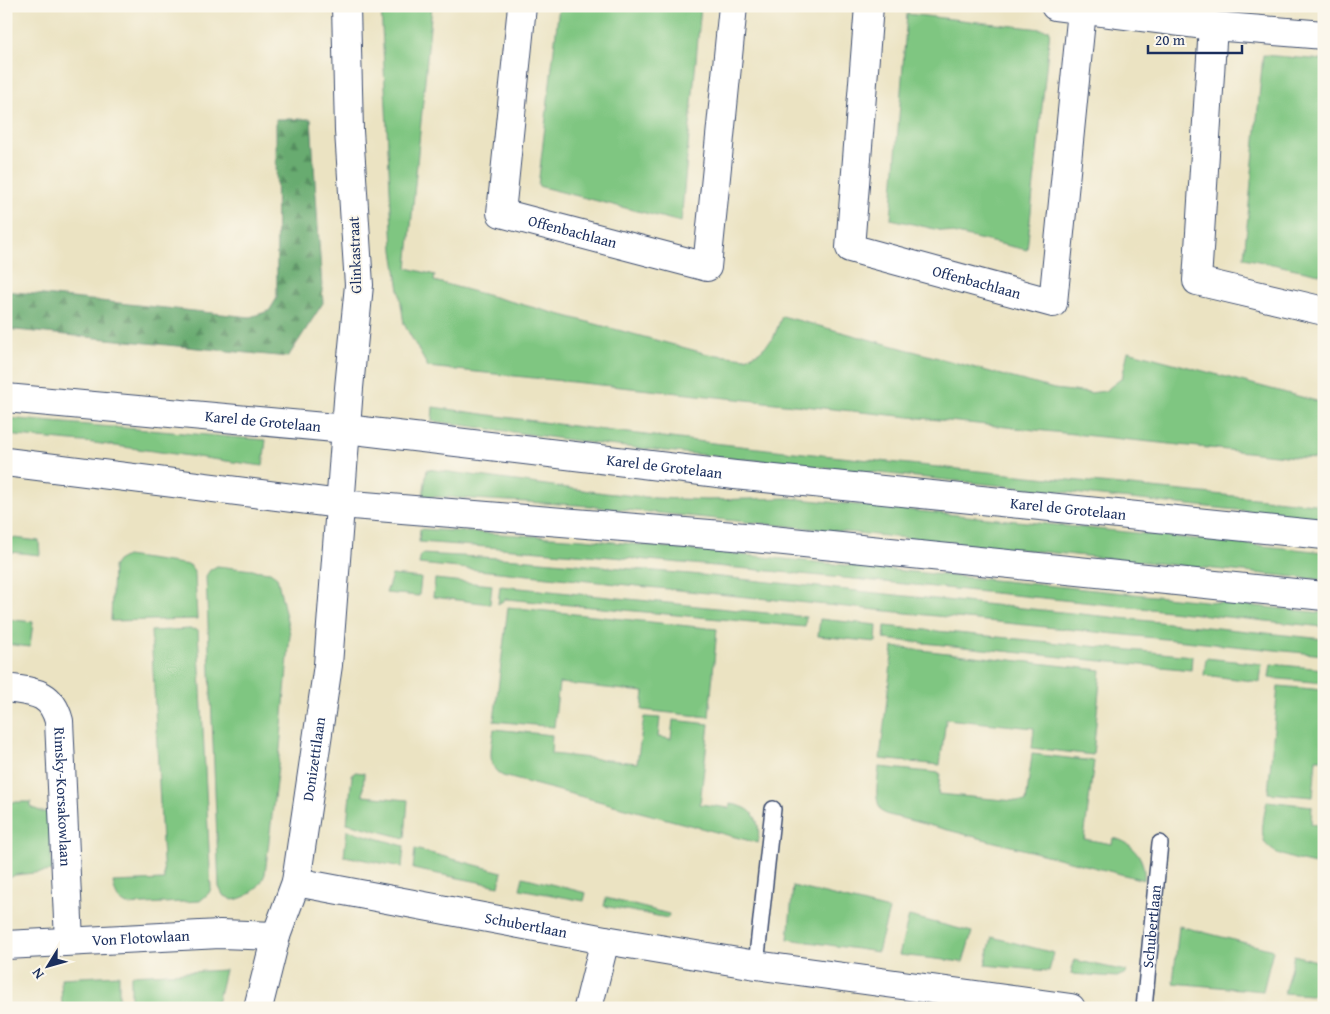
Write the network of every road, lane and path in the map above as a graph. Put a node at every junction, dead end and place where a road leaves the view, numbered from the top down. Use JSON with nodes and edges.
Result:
{"nodes":[{"id":1,"x":346,"y":6,"type":"edge"},
{"id":2,"x":522,"y":6,"type":"edge"},
{"id":3,"x":733,"y":6,"type":"edge"},
{"id":4,"x":869,"y":6,"type":"edge"},
{"id":5,"x":1055,"y":6,"type":"edge"},
{"id":6,"x":1111,"y":9,"type":"edge"},
{"id":7,"x":1082,"y":10,"type":"junction"},
{"id":8,"x":1213,"y":26,"type":"junction"},
{"id":9,"x":1324,"y":35,"type":"edge"},
{"id":10,"x":1324,"y":311,"type":"edge"},
{"id":11,"x":6,"y":398,"type":"edge"},
{"id":12,"x":346,"y":429,"type":"junction"},
{"id":13,"x":6,"y":462,"type":"edge"},
{"id":14,"x":340,"y":504,"type":"junction"},
{"id":15,"x":1324,"y":536,"type":"edge"},
{"id":16,"x":1324,"y":596,"type":"edge"},
{"id":17,"x":6,"y":688,"type":"edge"},
{"id":18,"x":773,"y":809,"type":"dead end"},
{"id":19,"x":1160,"y":843,"type":"dead end"},
{"id":20,"x":296,"y":882,"type":"junction"},
{"id":21,"x":276,"y":936,"type":"junction"},
{"id":22,"x":605,"y":940,"type":"junction"},
{"id":23,"x":69,"y":941,"type":"junction"},
{"id":24,"x":6,"y":944,"type":"edge"},
{"id":25,"x":756,"y":965,"type":"junction"},
{"id":26,"x":258,"y":1008,"type":"edge"},
{"id":27,"x":588,"y":1008,"type":"edge"},
{"id":28,"x":1071,"y":1008,"type":"edge"},
{"id":29,"x":1144,"y":1008,"type":"edge"}],
"edges":[{"from":1,"to":12,"type":"street","name":"Glinkastraat"},
{"from":2,"to":3,"type":"street","name":"Offenbachlaan"},
{"from":4,"to":7,"type":"street","name":"Offenbachlaan"},
{"from":5,"to":7,"type":"street"},
{"from":6,"to":7,"type":"street"},
{"from":6,"to":8,"type":"street"},
{"from":8,"to":9,"type":"street"},
{"from":8,"to":10,"type":"street"},
{"from":11,"to":12,"type":"street","name":"Karel de Grotelaan"},
{"from":12,"to":14,"type":"street","name":"Glinkastraat"},
{"from":12,"to":15,"type":"street","name":"Karel de Grotelaan"},
{"from":13,"to":14,"type":"street"},
{"from":14,"to":16,"type":"street"},
{"from":14,"to":20,"type":"street","name":"Donizettilaan"},
{"from":17,"to":23,"type":"street","name":"Rimsky-Korsakowlaan"},
{"from":18,"to":25,"type":"lane"},
{"from":19,"to":29,"type":"lane","name":"Schubertlaan"},
{"from":20,"to":21,"type":"street","name":"Donizettilaan"},
{"from":20,"to":22,"type":"street","name":"Schubertlaan"},
{"from":21,"to":23,"type":"street","name":"Von Flotowlaan"},
{"from":21,"to":26,"type":"street","name":"Donizettilaan"},
{"from":22,"to":25,"type":"street","name":"Schubertlaan"},
{"from":22,"to":27,"type":"street"},
{"from":23,"to":24,"type":"street","name":"Von Flotowlaan"},
{"from":25,"to":28,"type":"street","name":"Schubertlaan"}]}
